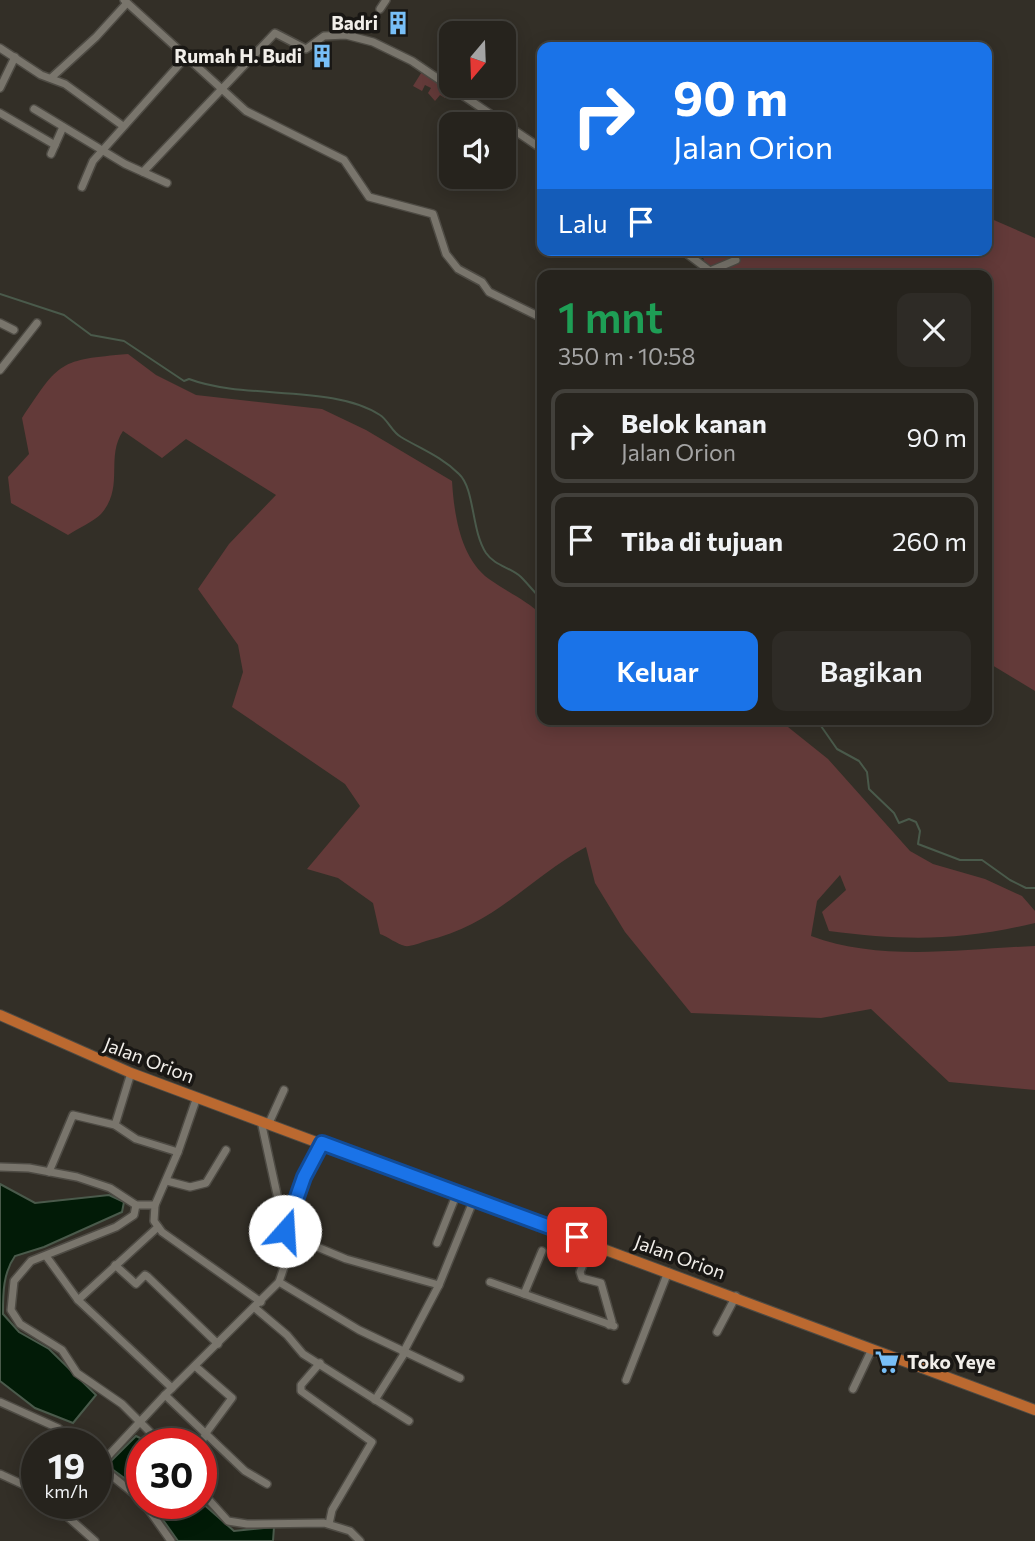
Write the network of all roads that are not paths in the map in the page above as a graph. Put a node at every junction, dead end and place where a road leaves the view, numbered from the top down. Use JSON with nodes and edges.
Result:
{"nodes":[{"id":1,"x":386,"y":0,"type":"edge"},
{"id":2,"x":126,"y":1,"type":"edge"},
{"id":3,"x":380,"y":9,"type":"dead end"},
{"id":4,"x":0,"y":48,"type":"edge"},
{"id":5,"x":15,"y":57,"type":"junction"},
{"id":6,"x":186,"y":57,"type":"junction"},
{"id":7,"x":51,"y":78,"type":"junction"},
{"id":8,"x":0,"y":88,"type":"edge"},
{"id":9,"x":221,"y":90,"type":"junction"},
{"id":10,"x":34,"y":109,"type":"dead end"},
{"id":11,"x":0,"y":113,"type":"edge"},
{"id":12,"x":123,"y":126,"type":"junction"},
{"id":13,"x":63,"y":127,"type":"junction"},
{"id":14,"x":55,"y":145,"type":"junction"},
{"id":15,"x":537,"y":146,"type":"edge"},
{"id":16,"x":103,"y":150,"type":"junction"},
{"id":17,"x":51,"y":154,"type":"dead end"},
{"id":18,"x":143,"y":172,"type":"junction"},
{"id":19,"x":167,"y":183,"type":"dead end"},
{"id":20,"x":82,"y":187,"type":"dead end"},
{"id":21,"x":690,"y":256,"type":"edge"},
{"id":22,"x":736,"y":260,"type":"dead end"},
{"id":23,"x":709,"y":270,"type":"edge"},
{"id":24,"x":712,"y":270,"type":"edge"},
{"id":25,"x":537,"y":316,"type":"edge"},
{"id":26,"x":0,"y":323,"type":"edge"},
{"id":27,"x":37,"y":323,"type":"dead end"},
{"id":28,"x":14,"y":330,"type":"dead end"},
{"id":29,"x":0,"y":370,"type":"edge"},
{"id":30,"x":0,"y":1015,"type":"edge"},
{"id":31,"x":131,"y":1073,"type":"junction"},
{"id":32,"x":284,"y":1090,"type":"dead end"},
{"id":33,"x":197,"y":1097,"type":"junction"},
{"id":34,"x":265,"y":1122,"type":"junction"},
{"id":35,"x":116,"y":1125,"type":"junction"},
{"id":36,"x":322,"y":1143,"type":"junction"},
{"id":37,"x":226,"y":1150,"type":"dead end"},
{"id":38,"x":178,"y":1152,"type":"junction"},
{"id":39,"x":0,"y":1167,"type":"edge"},
{"id":40,"x":49,"y":1172,"type":"junction"},
{"id":41,"x":167,"y":1181,"type":"junction"},
{"id":42,"x":457,"y":1193,"type":"junction"},
{"id":43,"x":474,"y":1199,"type":"junction"},
{"id":44,"x":136,"y":1205,"type":"junction"},
{"id":45,"x":155,"y":1205,"type":"junction"},
{"id":46,"x":158,"y":1227,"type":"junction"},
{"id":47,"x":285,"y":1232,"type":"junction"},
{"id":48,"x":437,"y":1243,"type":"dead end"},
{"id":49,"x":592,"y":1243,"type":"junction"},
{"id":50,"x":542,"y":1251,"type":"dead end"},
{"id":51,"x":46,"y":1256,"type":"junction"},
{"id":52,"x":115,"y":1265,"type":"junction"},
{"id":53,"x":668,"y":1272,"type":"junction"},
{"id":54,"x":279,"y":1282,"type":"junction"},
{"id":55,"x":490,"y":1282,"type":"dead end"},
{"id":56,"x":439,"y":1285,"type":"junction"},
{"id":57,"x":524,"y":1294,"type":"junction"},
{"id":58,"x":736,"y":1297,"type":"junction"},
{"id":59,"x":78,"y":1300,"type":"junction"},
{"id":60,"x":258,"y":1305,"type":"junction"},
{"id":61,"x":717,"y":1332,"type":"dead end"},
{"id":62,"x":218,"y":1343,"type":"junction"},
{"id":63,"x":872,"y":1349,"type":"junction"},
{"id":64,"x":404,"y":1353,"type":"junction"},
{"id":65,"x":320,"y":1363,"type":"junction"},
{"id":66,"x":195,"y":1366,"type":"junction"},
{"id":67,"x":460,"y":1378,"type":"dead end"},
{"id":68,"x":626,"y":1380,"type":"dead end"},
{"id":69,"x":172,"y":1388,"type":"junction"},
{"id":70,"x":853,"y":1389,"type":"dead end"},
{"id":71,"x":165,"y":1395,"type":"junction"},
{"id":72,"x":375,"y":1399,"type":"junction"},
{"id":73,"x":0,"y":1402,"type":"edge"},
{"id":74,"x":1035,"y":1410,"type":"edge"},
{"id":75,"x":409,"y":1421,"type":"dead end"},
{"id":76,"x":139,"y":1423,"type":"junction"},
{"id":77,"x":58,"y":1428,"type":"edge"},
{"id":78,"x":144,"y":1428,"type":"edge"},
{"id":79,"x":201,"y":1428,"type":"edge"},
{"id":80,"x":210,"y":1428,"type":"edge"},
{"id":81,"x":217,"y":1444,"type":"edge"},
{"id":82,"x":112,"y":1451,"type":"edge"},
{"id":83,"x":0,"y":1474,"type":"edge"},
{"id":84,"x":112,"y":1478,"type":"edge"},
{"id":85,"x":21,"y":1484,"type":"edge"},
{"id":86,"x":267,"y":1484,"type":"dead end"},
{"id":87,"x":126,"y":1489,"type":"edge"},
{"id":88,"x":217,"y":1509,"type":"edge"},
{"id":89,"x":74,"y":1519,"type":"edge"},
{"id":90,"x":155,"y":1519,"type":"edge"},
{"id":91,"x":329,"y":1524,"type":"junction"},
{"id":92,"x":94,"y":1541,"type":"edge"},
{"id":93,"x":171,"y":1541,"type":"edge"},
{"id":94,"x":360,"y":1541,"type":"edge"}],
"edges":[{"from":1,"to":3,"type":"street"},
{"from":2,"to":6,"type":"street"},
{"from":2,"to":7,"type":"street"},
{"from":4,"to":5,"type":"street"},
{"from":5,"to":7,"type":"street"},
{"from":5,"to":8,"type":"street"},
{"from":6,"to":9,"type":"street"},
{"from":6,"to":12,"type":"street"},
{"from":7,"to":12,"type":"street"},
{"from":9,"to":15,"type":"street"},
{"from":9,"to":18,"type":"street"},
{"from":9,"to":25,"type":"street"},
{"from":10,"to":13,"type":"street"},
{"from":11,"to":14,"type":"street"},
{"from":12,"to":16,"type":"street"},
{"from":13,"to":14,"type":"street"},
{"from":13,"to":16,"type":"street"},
{"from":14,"to":17,"type":"street"},
{"from":16,"to":18,"type":"street"},
{"from":16,"to":20,"type":"street"},
{"from":18,"to":19,"type":"street"},
{"from":21,"to":23,"type":"street"},
{"from":22,"to":24,"type":"street"},
{"from":26,"to":28,"type":"street"},
{"from":27,"to":29,"type":"street"},
{"from":30,"to":31,"type":"highway","name":"Jalan Orion"},
{"from":31,"to":33,"type":"highway","name":"Jalan Orion"},
{"from":31,"to":35,"type":"street"},
{"from":32,"to":34,"type":"street"},
{"from":33,"to":34,"type":"highway","name":"Jalan Orion"},
{"from":33,"to":38,"type":"street"},
{"from":34,"to":36,"type":"highway","name":"Jalan Orion"},
{"from":34,"to":47,"type":"street"},
{"from":35,"to":38,"type":"street"},
{"from":35,"to":40,"type":"street"},
{"from":36,"to":42,"type":"highway","name":"Jalan Orion"},
{"from":36,"to":47,"type":"street"},
{"from":37,"to":41,"type":"street"},
{"from":38,"to":41,"type":"street"},
{"from":39,"to":40,"type":"street"},
{"from":40,"to":44,"type":"street"},
{"from":41,"to":45,"type":"street"},
{"from":42,"to":43,"type":"highway","name":"Jalan Orion"},
{"from":42,"to":48,"type":"street"},
{"from":43,"to":49,"type":"highway","name":"Jalan Orion"},
{"from":43,"to":56,"type":"street"},
{"from":44,"to":45,"type":"street"},
{"from":44,"to":51,"type":"street"},
{"from":45,"to":46,"type":"street"},
{"from":46,"to":52,"type":"street"},
{"from":46,"to":60,"type":"street"},
{"from":47,"to":54,"type":"street"},
{"from":47,"to":56,"type":"street"},
{"from":49,"to":53,"type":"highway","name":"Jalan Orion"},
{"from":49,"to":57,"type":"street"},
{"from":50,"to":57,"type":"street"},
{"from":51,"to":59,"type":"street"},
{"from":51,"to":76,"type":"street"},
{"from":52,"to":59,"type":"street"},
{"from":52,"to":62,"type":"street"},
{"from":53,"to":58,"type":"highway","name":"Jalan Orion"},
{"from":53,"to":68,"type":"street"},
{"from":54,"to":60,"type":"street"},
{"from":54,"to":64,"type":"street"},
{"from":55,"to":57,"type":"street"},
{"from":56,"to":64,"type":"street"},
{"from":58,"to":61,"type":"street"},
{"from":58,"to":63,"type":"highway","name":"Jalan Orion"},
{"from":59,"to":69,"type":"street"},
{"from":60,"to":62,"type":"street"},
{"from":60,"to":65,"type":"street"},
{"from":62,"to":66,"type":"street"},
{"from":63,"to":70,"type":"street"},
{"from":63,"to":74,"type":"highway","name":"Jalan Orion"},
{"from":64,"to":67,"type":"street"},
{"from":64,"to":72,"type":"street"},
{"from":65,"to":72,"type":"street"},
{"from":65,"to":91,"type":"street"},
{"from":66,"to":69,"type":"street"},
{"from":66,"to":80,"type":"street"},
{"from":69,"to":71,"type":"street"},
{"from":71,"to":76,"type":"street"},
{"from":71,"to":79,"type":"street"},
{"from":72,"to":75,"type":"street"},
{"from":73,"to":77,"type":"street"},
{"from":76,"to":78,"type":"street"},
{"from":76,"to":82,"type":"street"},
{"from":81,"to":86,"type":"street"},
{"from":83,"to":85,"type":"street"},
{"from":84,"to":87,"type":"street"},
{"from":88,"to":91,"type":"street"},
{"from":89,"to":92,"type":"street"},
{"from":90,"to":93,"type":"street"},
{"from":91,"to":94,"type":"street"}]}
